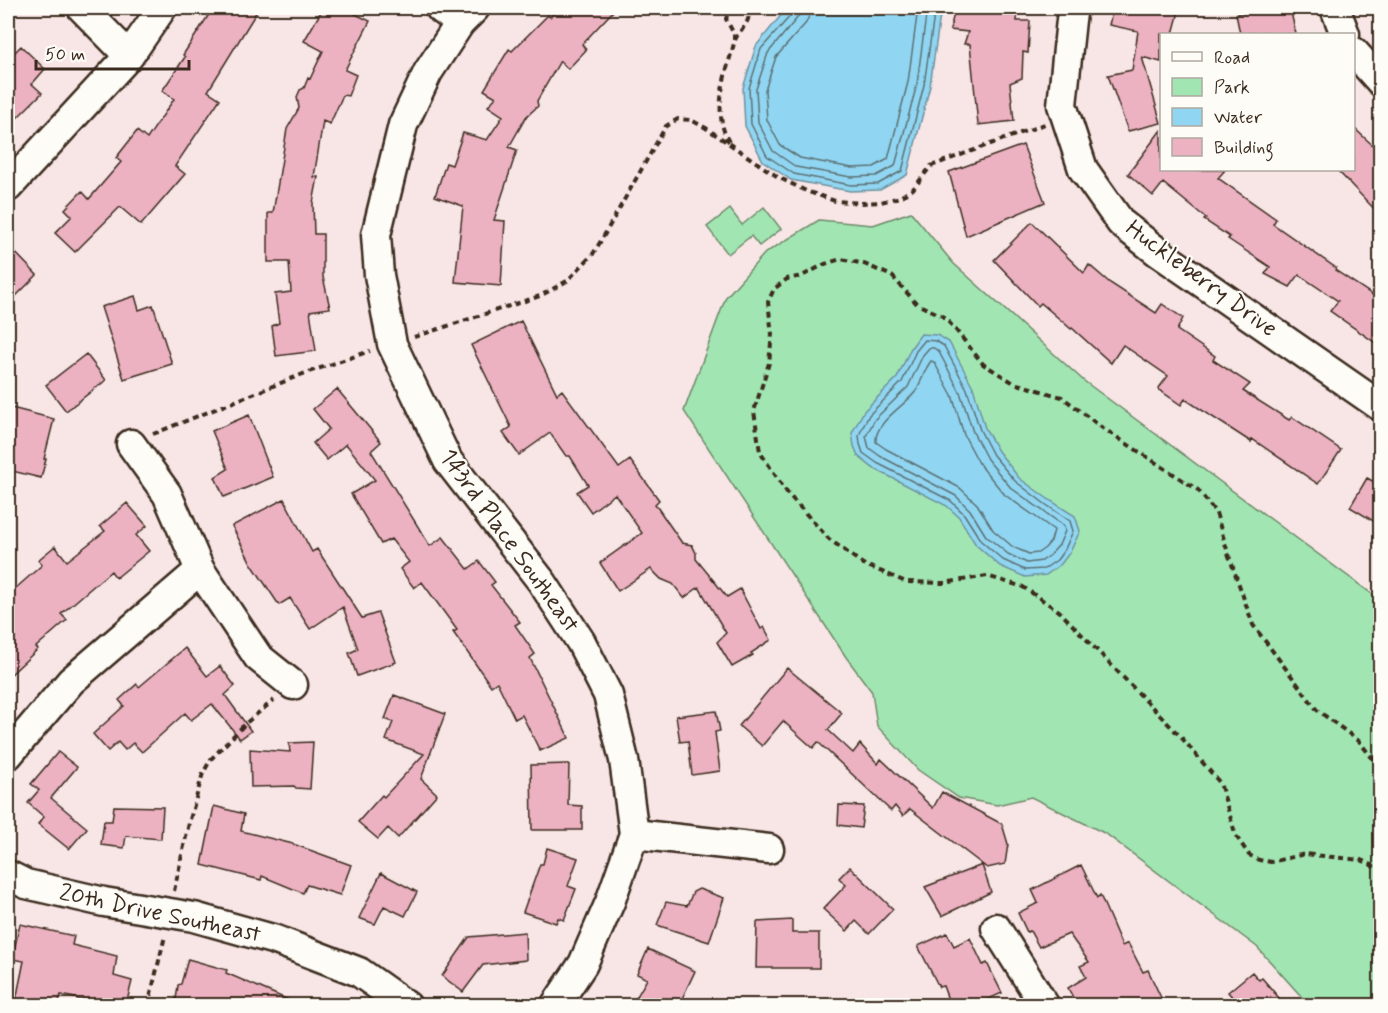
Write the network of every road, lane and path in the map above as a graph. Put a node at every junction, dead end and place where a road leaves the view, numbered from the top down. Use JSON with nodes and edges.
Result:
{"nodes":[{"id":1,"x":82,"y":8,"type":"edge"},
{"id":2,"x":162,"y":8,"type":"edge"},
{"id":3,"x":733,"y":8,"type":"edge"},
{"id":4,"x":742,"y":8,"type":"edge"},
{"id":5,"x":1074,"y":8,"type":"edge"},
{"id":6,"x":1335,"y":8,"type":"edge"},
{"id":7,"x":458,"y":13,"type":"edge"},
{"id":8,"x":1345,"y":33,"type":"edge"},
{"id":9,"x":735,"y":40,"type":"junction"},
{"id":10,"x":1355,"y":54,"type":"edge"},
{"id":11,"x":129,"y":56,"type":"junction"},
{"id":12,"x":1380,"y":81,"type":"edge"},
{"id":13,"x":1066,"y":116,"type":"junction"},
{"id":14,"x":731,"y":146,"type":"junction"},
{"id":15,"x":8,"y":187,"type":"edge"},
{"id":16,"x":392,"y":344,"type":"junction"},
{"id":17,"x":1380,"y":406,"type":"edge"},
{"id":18,"x":130,"y":444,"type":"joint"},
{"id":19,"x":200,"y":570,"type":"junction"},
{"id":20,"x":293,"y":685,"type":"joint"},
{"id":21,"x":8,"y":756,"type":"edge"},
{"id":22,"x":1380,"y":768,"type":"edge"},
{"id":23,"x":634,"y":834,"type":"junction"},
{"id":24,"x":769,"y":849,"type":"dead end"},
{"id":25,"x":1380,"y":872,"type":"edge"},
{"id":26,"x":8,"y":875,"type":"edge"},
{"id":27,"x":169,"y":913,"type":"junction"},
{"id":28,"x":996,"y":928,"type":"dead end"},
{"id":29,"x":148,"y":1005,"type":"edge"},
{"id":30,"x":407,"y":1005,"type":"edge"},
{"id":31,"x":555,"y":1005,"type":"edge"},
{"id":32,"x":1045,"y":1005,"type":"edge"}],
"edges":[{"from":1,"to":11,"type":"street"},
{"from":2,"to":11,"type":"street"},
{"from":3,"to":9,"type":"path"},
{"from":4,"to":9,"type":"path"},
{"from":5,"to":13,"type":"street","name":"Huckleberry Drive"},
{"from":6,"to":8,"type":"street"},
{"from":7,"to":16,"type":"street","name":"143rd Place Southeast"},
{"from":9,"to":14,"type":"path"},
{"from":10,"to":12,"type":"street"},
{"from":11,"to":15,"type":"street"},
{"from":13,"to":14,"type":"path"},
{"from":13,"to":17,"type":"street","name":"Huckleberry Drive"},
{"from":14,"to":16,"type":"path"},
{"from":16,"to":18,"type":"path"},
{"from":16,"to":23,"type":"street","name":"143rd Place Southeast"},
{"from":18,"to":19,"type":"street"},
{"from":19,"to":20,"type":"street"},
{"from":19,"to":21,"type":"street"},
{"from":20,"to":27,"type":"path"},
{"from":22,"to":25,"type":"path"},
{"from":23,"to":24,"type":"street"},
{"from":23,"to":31,"type":"street","name":"143rd Place Southeast"},
{"from":26,"to":27,"type":"street","name":"20th Drive Southeast"},
{"from":27,"to":29,"type":"path"},
{"from":27,"to":30,"type":"street","name":"20th Drive Southeast"},
{"from":28,"to":32,"type":"street"}]}
